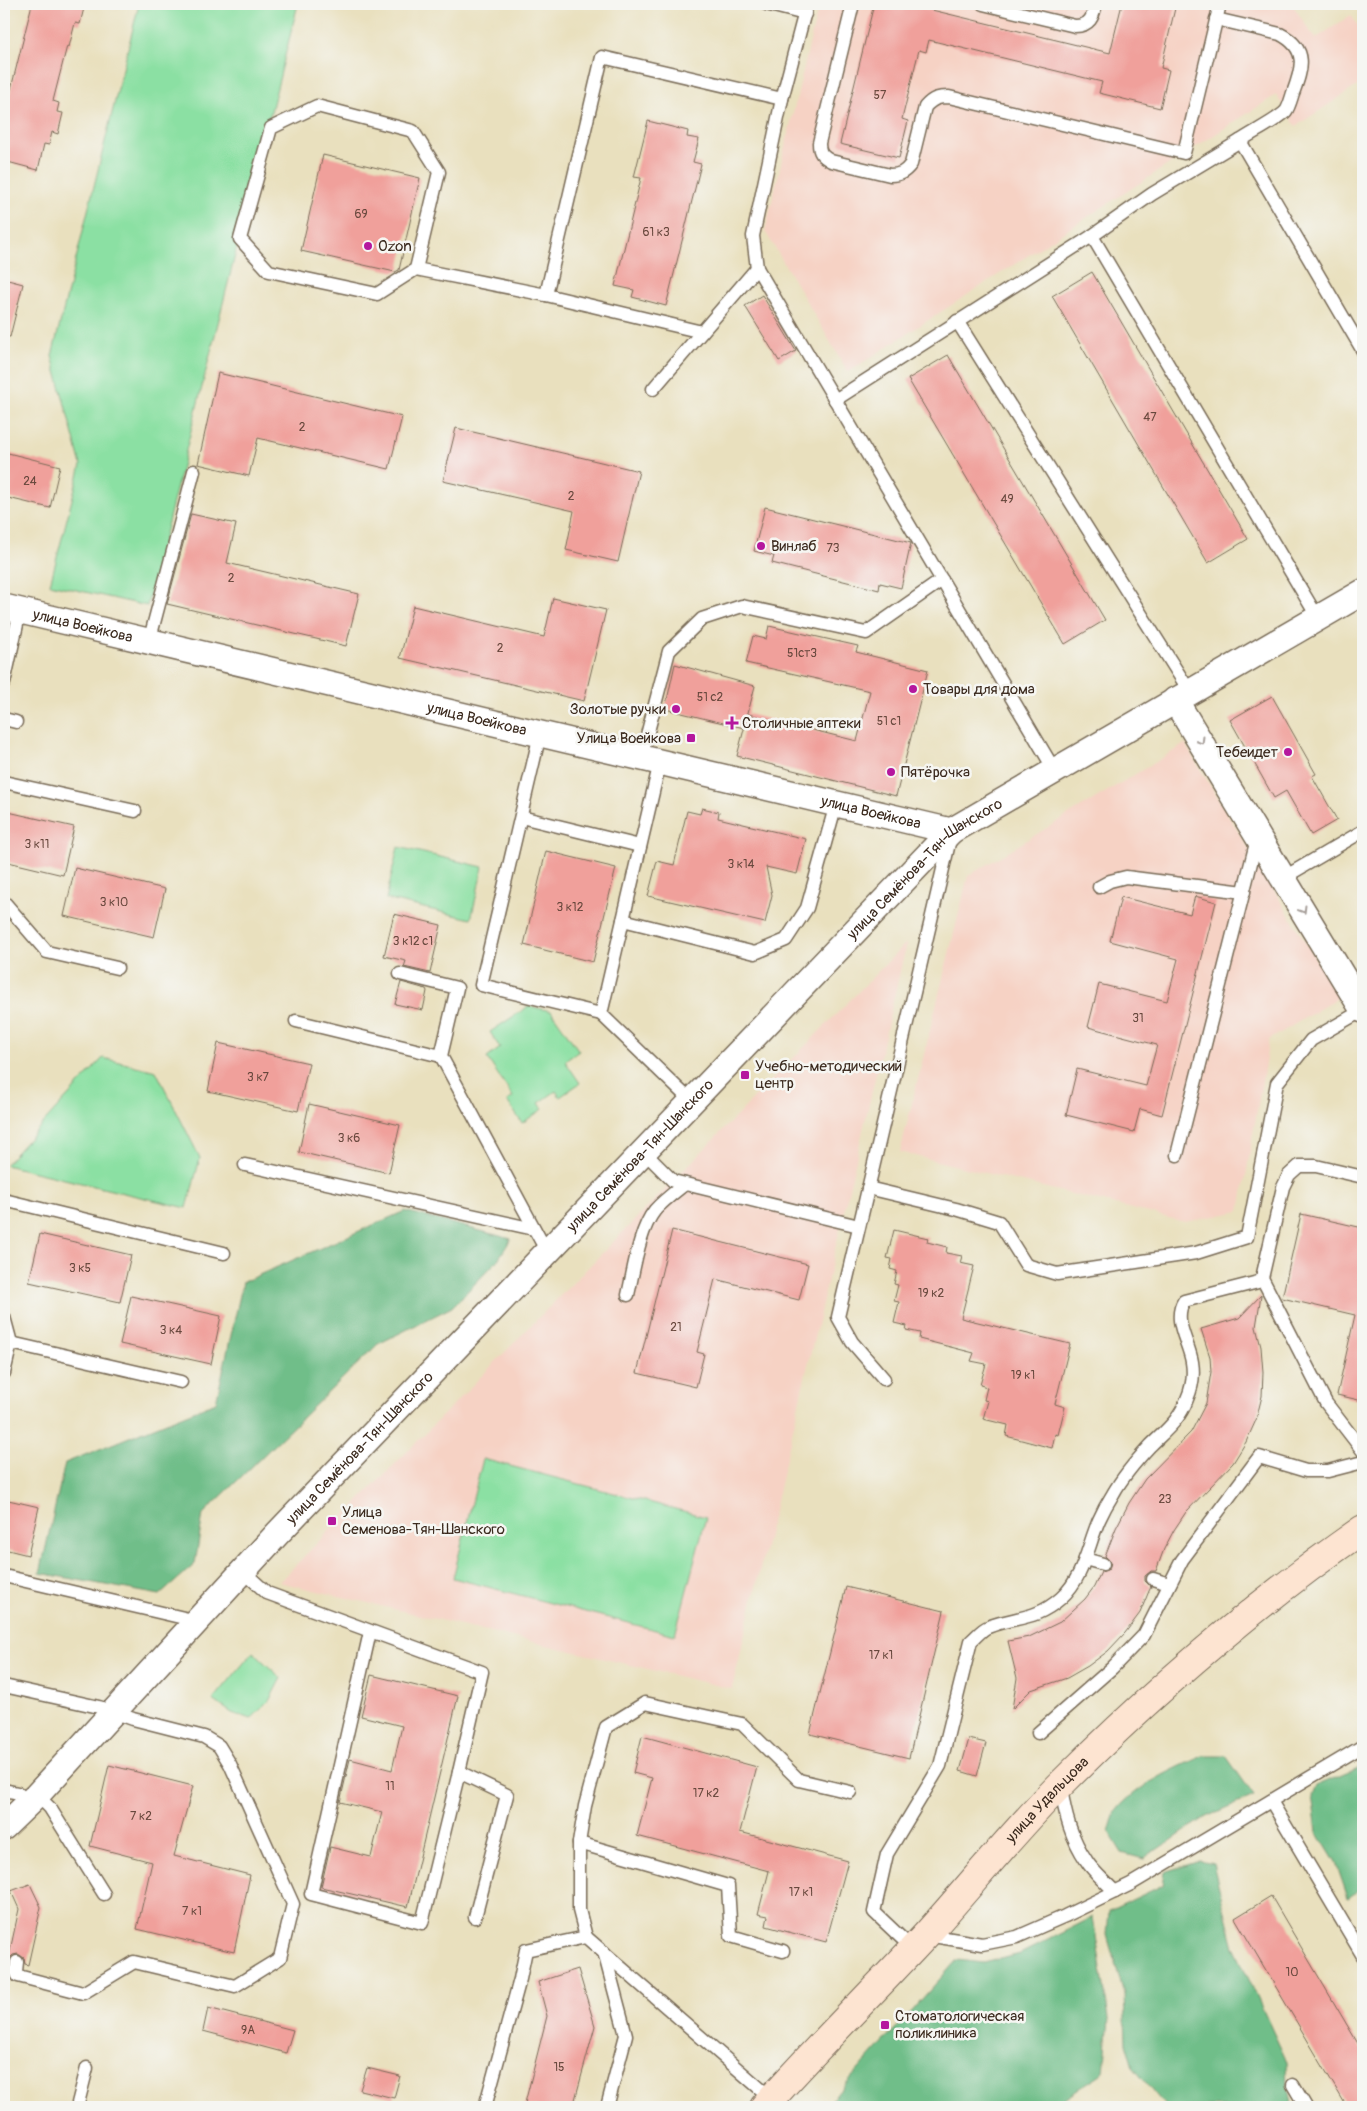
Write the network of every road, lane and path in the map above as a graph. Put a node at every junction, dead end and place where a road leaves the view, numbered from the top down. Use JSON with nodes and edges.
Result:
{"nodes":[{"id":1,"x":766,"y":4,"type":"edge"},
{"id":2,"x":852,"y":4,"type":"edge"},
{"id":3,"x":983,"y":4,"type":"edge"},
{"id":4,"x":1096,"y":4,"type":"edge"},
{"id":5,"x":1220,"y":4,"type":"edge"},
{"id":6,"x":806,"y":9,"type":"edge"},
{"id":7,"x":1216,"y":19,"type":"junction"},
{"id":8,"x":782,"y":99,"type":"junction"},
{"id":9,"x":1240,"y":141,"type":"junction"},
{"id":10,"x":1092,"y":236,"type":"junction"},
{"id":11,"x":757,"y":268,"type":"junction"},
{"id":12,"x":416,"y":269,"type":"junction"},
{"id":13,"x":546,"y":296,"type":"junction"},
{"id":14,"x":957,"y":321,"type":"junction"},
{"id":15,"x":702,"y":332,"type":"junction"},
{"id":16,"x":1363,"y":351,"type":"edge"},
{"id":17,"x":653,"y":389,"type":"dead end"},
{"id":18,"x":835,"y":400,"type":"junction"},
{"id":19,"x":194,"y":471,"type":"dead end"},
{"id":20,"x":942,"y":580,"type":"junction"},
{"id":21,"x":1363,"y":592,"type":"edge"},
{"id":22,"x":12,"y":609,"type":"edge"},
{"id":23,"x":1318,"y":618,"type":"junction"},
{"id":24,"x":150,"y":642,"type":"junction"},
{"id":25,"x":4,"y":683,"type":"edge"},
{"id":26,"x":1183,"y":696,"type":"junction"},
{"id":27,"x":540,"y":734,"type":"junction"},
{"id":28,"x":651,"y":760,"type":"junction"},
{"id":29,"x":1056,"y":771,"type":"junction"},
{"id":30,"x":4,"y":782,"type":"edge"},
{"id":31,"x":836,"y":804,"type":"junction"},
{"id":32,"x":135,"y":811,"type":"dead end"},
{"id":33,"x":521,"y":817,"type":"junction"},
{"id":34,"x":952,"y":831,"type":"junction"},
{"id":35,"x":1363,"y":831,"type":"edge"},
{"id":36,"x":1258,"y":836,"type":"junction"},
{"id":37,"x":640,"y":846,"type":"junction"},
{"id":38,"x":1283,"y":878,"type":"junction"},
{"id":39,"x":1099,"y":887,"type":"dead end"},
{"id":40,"x":1244,"y":892,"type":"junction"},
{"id":41,"x":4,"y":902,"type":"edge"},
{"id":42,"x":623,"y":920,"type":"junction"},
{"id":43,"x":117,"y":968,"type":"dead end"},
{"id":44,"x":400,"y":974,"type":"dead end"},
{"id":45,"x":481,"y":986,"type":"junction"},
{"id":46,"x":457,"y":988,"type":"junction"},
{"id":47,"x":1363,"y":1010,"type":"edge"},
{"id":48,"x":601,"y":1014,"type":"junction"},
{"id":49,"x":296,"y":1021,"type":"dead end"},
{"id":50,"x":440,"y":1056,"type":"junction"},
{"id":51,"x":692,"y":1102,"type":"junction"},
{"id":52,"x":644,"y":1152,"type":"junction"},
{"id":53,"x":1177,"y":1155,"type":"dead end"},
{"id":54,"x":245,"y":1165,"type":"dead end"},
{"id":55,"x":1363,"y":1177,"type":"edge"},
{"id":56,"x":685,"y":1184,"type":"junction"},
{"id":57,"x":868,"y":1188,"type":"junction"},
{"id":58,"x":4,"y":1200,"type":"edge"},
{"id":59,"x":859,"y":1226,"type":"junction"},
{"id":60,"x":534,"y":1229,"type":"junction"},
{"id":61,"x":550,"y":1250,"type":"junction"},
{"id":62,"x":224,"y":1253,"type":"dead end"},
{"id":63,"x":1262,"y":1281,"type":"junction"},
{"id":64,"x":628,"y":1295,"type":"dead end"},
{"id":65,"x":4,"y":1317,"type":"edge"},
{"id":66,"x":11,"y":1343,"type":"junction"},
{"id":67,"x":4,"y":1373,"type":"edge"},
{"id":68,"x":884,"y":1379,"type":"dead end"},
{"id":69,"x":181,"y":1382,"type":"dead end"},
{"id":70,"x":1363,"y":1450,"type":"edge"},
{"id":71,"x":1363,"y":1462,"type":"edge"},
{"id":72,"x":1363,"y":1529,"type":"edge"},
{"id":73,"x":1085,"y":1559,"type":"junction"},
{"id":74,"x":1103,"y":1564,"type":"dead end"},
{"id":75,"x":243,"y":1571,"type":"junction"},
{"id":76,"x":4,"y":1576,"type":"edge"},
{"id":77,"x":1153,"y":1579,"type":"dead end"},
{"id":78,"x":1170,"y":1584,"type":"junction"},
{"id":79,"x":197,"y":1621,"type":"junction"},
{"id":80,"x":370,"y":1632,"type":"junction"},
{"id":81,"x":4,"y":1686,"type":"edge"},
{"id":82,"x":113,"y":1712,"type":"junction"},
{"id":83,"x":1038,"y":1733,"type":"dead end"},
{"id":84,"x":1363,"y":1746,"type":"edge"},
{"id":85,"x":459,"y":1772,"type":"junction"},
{"id":86,"x":1061,"y":1785,"type":"junction"},
{"id":87,"x":4,"y":1790,"type":"edge"},
{"id":88,"x":850,"y":1792,"type":"dead end"},
{"id":89,"x":33,"y":1799,"type":"junction"},
{"id":90,"x":1271,"y":1800,"type":"junction"},
{"id":91,"x":4,"y":1827,"type":"edge"},
{"id":92,"x":579,"y":1842,"type":"junction"},
{"id":93,"x":1115,"y":1892,"type":"junction"},
{"id":94,"x":104,"y":1894,"type":"dead end"},
{"id":95,"x":475,"y":1917,"type":"dead end"},
{"id":96,"x":586,"y":1937,"type":"junction"},
{"id":97,"x":919,"y":1942,"type":"junction"},
{"id":98,"x":783,"y":1951,"type":"dead end"},
{"id":99,"x":604,"y":1952,"type":"junction"},
{"id":100,"x":1363,"y":1956,"type":"edge"},
{"id":101,"x":17,"y":1962,"type":"dead end"},
{"id":102,"x":87,"y":2068,"type":"dead end"},
{"id":103,"x":1293,"y":2085,"type":"dead end"},
{"id":104,"x":768,"y":2103,"type":"edge"},
{"id":105,"x":77,"y":2107,"type":"edge"},
{"id":106,"x":486,"y":2107,"type":"edge"},
{"id":107,"x":606,"y":2107,"type":"edge"},
{"id":108,"x":1306,"y":2107,"type":"edge"}],
"edges":[{"from":1,"to":6,"type":"lane"},
{"from":2,"to":7,"type":"lane"},
{"from":3,"to":4,"type":"lane"},
{"from":5,"to":7,"type":"lane"},
{"from":6,"to":8,"type":"lane"},
{"from":7,"to":9,"type":"lane"},
{"from":8,"to":11,"type":"lane"},
{"from":8,"to":13,"type":"lane"},
{"from":9,"to":10,"type":"lane"},
{"from":9,"to":16,"type":"lane"},
{"from":10,"to":14,"type":"lane"},
{"from":10,"to":23,"type":"lane"},
{"from":11,"to":15,"type":"lane"},
{"from":11,"to":18,"type":"lane"},
{"from":12,"to":12,"type":"lane"},
{"from":12,"to":13,"type":"lane"},
{"from":13,"to":15,"type":"lane"},
{"from":14,"to":18,"type":"lane"},
{"from":14,"to":26,"type":"lane"},
{"from":15,"to":17,"type":"lane"},
{"from":18,"to":20,"type":"lane"},
{"from":19,"to":24,"type":"lane"},
{"from":20,"to":28,"type":"lane"},
{"from":20,"to":29,"type":"lane"},
{"from":21,"to":23,"type":"street","name":"улица Семёнова-Тян-Шанского"},
{"from":22,"to":24,"type":"street","name":"улица Воейкова"},
{"from":22,"to":25,"type":"lane"},
{"from":23,"to":26,"type":"street","name":"улица Семёнова-Тян-Шанского"},
{"from":24,"to":27,"type":"street","name":"улица Воейкова"},
{"from":26,"to":29,"type":"street","name":"улица Семёнова-Тян-Шанского"},
{"from":26,"to":36,"type":"street","one_way":true},
{"from":27,"to":28,"type":"street","name":"улица Воейкова"},
{"from":27,"to":33,"type":"lane"},
{"from":28,"to":31,"type":"street","name":"улица Воейкова"},
{"from":28,"to":37,"type":"lane"},
{"from":29,"to":34,"type":"street","name":"улица Семёнова-Тян-Шанского"},
{"from":30,"to":32,"type":"lane"},
{"from":31,"to":34,"type":"street","name":"улица Воейкова"},
{"from":31,"to":42,"type":"lane"},
{"from":33,"to":37,"type":"lane"},
{"from":33,"to":45,"type":"lane"},
{"from":34,"to":51,"type":"street","name":"улица Семёнова-Тян-Шанского"},
{"from":34,"to":57,"type":"lane"},
{"from":35,"to":38,"type":"lane"},
{"from":36,"to":38,"type":"street"},
{"from":36,"to":40,"type":"lane"},
{"from":37,"to":42,"type":"lane"},
{"from":38,"to":47,"type":"street","one_way":true},
{"from":39,"to":40,"type":"lane"},
{"from":40,"to":53,"type":"lane"},
{"from":41,"to":43,"type":"lane"},
{"from":42,"to":48,"type":"lane"},
{"from":44,"to":46,"type":"lane"},
{"from":45,"to":46,"type":"lane"},
{"from":45,"to":48,"type":"lane"},
{"from":46,"to":50,"type":"lane"},
{"from":47,"to":57,"type":"lane"},
{"from":48,"to":51,"type":"lane"},
{"from":49,"to":50,"type":"lane"},
{"from":50,"to":60,"type":"lane"},
{"from":51,"to":52,"type":"street","name":"улица Семёнова-Тян-Шанского"},
{"from":52,"to":56,"type":"lane"},
{"from":52,"to":61,"type":"street","name":"улица Семёнова-Тян-Шанского"},
{"from":54,"to":60,"type":"lane"},
{"from":55,"to":63,"type":"lane"},
{"from":56,"to":59,"type":"lane"},
{"from":56,"to":64,"type":"lane"},
{"from":57,"to":59,"type":"lane"},
{"from":58,"to":62,"type":"lane"},
{"from":59,"to":68,"type":"lane"},
{"from":60,"to":61,"type":"lane"},
{"from":61,"to":75,"type":"street","name":"улица Семёнова-Тян-Шанского"},
{"from":63,"to":70,"type":"lane"},
{"from":63,"to":73,"type":"lane"},
{"from":65,"to":66,"type":"lane"},
{"from":66,"to":67,"type":"lane"},
{"from":66,"to":69,"type":"lane"},
{"from":71,"to":78,"type":"lane"},
{"from":72,"to":86,"type":"street","name":"улица Удальцова"},
{"from":73,"to":74,"type":"lane"},
{"from":73,"to":97,"type":"lane"},
{"from":75,"to":79,"type":"street","name":"улица Семёнова-Тян-Шанского"},
{"from":75,"to":80,"type":"lane"},
{"from":76,"to":79,"type":"lane"},
{"from":77,"to":78,"type":"lane"},
{"from":78,"to":83,"type":"lane"},
{"from":79,"to":82,"type":"street","name":"улица Семёнова-Тян-Шанского"},
{"from":80,"to":85,"type":"lane"},
{"from":80,"to":85,"type":"lane"},
{"from":81,"to":82,"type":"lane"},
{"from":82,"to":89,"type":"street","name":"улица Семёнова-Тян-Шанского"},
{"from":82,"to":101,"type":"lane"},
{"from":84,"to":90,"type":"lane"},
{"from":85,"to":95,"type":"lane"},
{"from":86,"to":93,"type":"lane"},
{"from":86,"to":97,"type":"street","name":"улица Удальцова"},
{"from":87,"to":89,"type":"lane"},
{"from":88,"to":92,"type":"lane"},
{"from":89,"to":91,"type":"street","name":"улица Семёнова-Тян-Шанского"},
{"from":89,"to":94,"type":"lane"},
{"from":90,"to":93,"type":"lane"},
{"from":90,"to":100,"type":"lane"},
{"from":92,"to":96,"type":"lane"},
{"from":92,"to":98,"type":"lane"},
{"from":93,"to":97,"type":"lane"},
{"from":96,"to":99,"type":"lane"},
{"from":96,"to":106,"type":"lane"},
{"from":97,"to":104,"type":"street","name":"улица Удальцова"},
{"from":99,"to":104,"type":"lane"},
{"from":99,"to":107,"type":"lane"},
{"from":102,"to":105,"type":"lane"},
{"from":103,"to":108,"type":"lane"}]}
